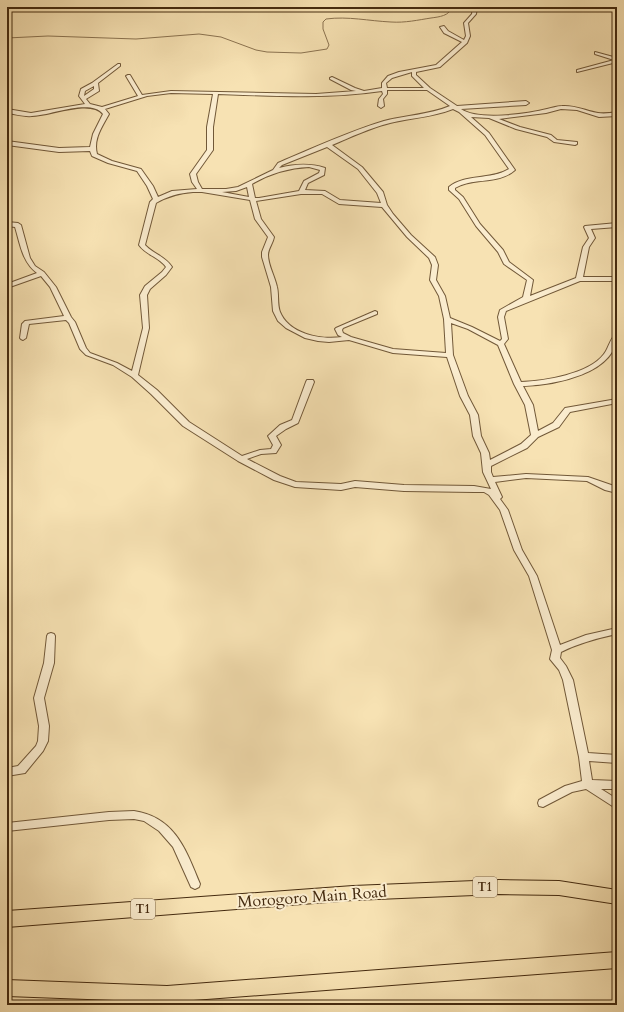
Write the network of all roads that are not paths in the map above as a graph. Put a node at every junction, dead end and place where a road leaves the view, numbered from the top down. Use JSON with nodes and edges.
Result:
{"nodes":[{"id":1,"x":475,"y":7,"type":"edge"},
{"id":2,"x":442,"y":27,"type":"dead end"},
{"id":3,"x":465,"y":42,"type":"junction"},
{"id":4,"x":597,"y":53,"type":"dead end"},
{"id":5,"x":617,"y":61,"type":"edge"},
{"id":6,"x":118,"y":65,"type":"dead end"},
{"id":7,"x":414,"y":71,"type":"junction"},
{"id":8,"x":578,"y":71,"type":"dead end"},
{"id":9,"x":128,"y":76,"type":"dead end"},
{"id":10,"x":332,"y":78,"type":"dead end"},
{"id":11,"x":385,"y":89,"type":"junction"},
{"id":12,"x":428,"y":89,"type":"junction"},
{"id":13,"x":366,"y":92,"type":"junction"},
{"id":14,"x":216,"y":94,"type":"junction"},
{"id":15,"x":141,"y":97,"type":"junction"},
{"id":16,"x":526,"y":103,"type":"dead end"},
{"id":17,"x":88,"y":105,"type":"junction"},
{"id":18,"x":381,"y":106,"type":"dead end"},
{"id":19,"x":454,"y":107,"type":"junction"},
{"id":20,"x":101,"y":109,"type":"junction"},
{"id":21,"x":7,"y":111,"type":"edge"},
{"id":22,"x":463,"y":112,"type":"junction"},
{"id":23,"x":617,"y":114,"type":"edge"},
{"id":24,"x":493,"y":118,"type":"junction"},
{"id":25,"x":575,"y":143,"type":"dead end"},
{"id":26,"x":7,"y":144,"type":"edge"},
{"id":27,"x":328,"y":145,"type":"junction"},
{"id":28,"x":92,"y":149,"type":"junction"},
{"id":29,"x":275,"y":170,"type":"dead end"},
{"id":30,"x":249,"y":184,"type":"junction"},
{"id":31,"x":199,"y":190,"type":"junction"},
{"id":32,"x":301,"y":192,"type":"junction"},
{"id":33,"x":272,"y":198,"type":"junction"},
{"id":34,"x":156,"y":199,"type":"junction"},
{"id":35,"x":253,"y":199,"type":"junction"},
{"id":36,"x":384,"y":205,"type":"junction"},
{"id":37,"x":256,"y":208,"type":"junction"},
{"id":38,"x":7,"y":224,"type":"edge"},
{"id":39,"x":617,"y":225,"type":"edge"},
{"id":40,"x":42,"y":273,"type":"junction"},
{"id":41,"x":579,"y":279,"type":"junction"},
{"id":42,"x":617,"y":279,"type":"edge"},
{"id":43,"x":7,"y":286,"type":"edge"},
{"id":44,"x":523,"y":301,"type":"junction"},
{"id":45,"x":375,"y":313,"type":"dead end"},
{"id":46,"x":68,"y":318,"type":"junction"},
{"id":47,"x":448,"y":319,"type":"junction"},
{"id":48,"x":617,"y":336,"type":"edge"},
{"id":49,"x":23,"y":338,"type":"dead end"},
{"id":50,"x":349,"y":338,"type":"junction"},
{"id":51,"x":501,"y":344,"type":"junction"},
{"id":52,"x":450,"y":355,"type":"junction"},
{"id":53,"x":134,"y":376,"type":"junction"},
{"id":54,"x":310,"y":382,"type":"dead end"},
{"id":55,"x":518,"y":384,"type":"junction"},
{"id":56,"x":617,"y":402,"type":"edge"},
{"id":57,"x":535,"y":434,"type":"junction"},
{"id":58,"x":241,"y":459,"type":"junction"},
{"id":59,"x":487,"y":465,"type":"junction"},
{"id":60,"x":492,"y":480,"type":"junction"},
{"id":61,"x":617,"y":490,"type":"edge"},
{"id":62,"x":499,"y":502,"type":"junction"},
{"id":63,"x":617,"y":631,"type":"edge"},
{"id":64,"x":51,"y":636,"type":"dead end"},
{"id":65,"x":557,"y":650,"type":"junction"},
{"id":66,"x":584,"y":757,"type":"junction"},
{"id":67,"x":617,"y":759,"type":"edge"},
{"id":68,"x":7,"y":772,"type":"edge"},
{"id":69,"x":587,"y":784,"type":"junction"},
{"id":70,"x":617,"y":785,"type":"edge"},
{"id":71,"x":544,"y":803,"type":"dead end"},
{"id":72,"x":617,"y":805,"type":"edge"},
{"id":73,"x":7,"y":827,"type":"edge"},
{"id":74,"x":195,"y":884,"type":"dead end"},
{"id":75,"x":617,"y":897,"type":"edge"},
{"id":76,"x":7,"y":919,"type":"edge"},
{"id":77,"x":617,"y":960,"type":"edge"},
{"id":78,"x":7,"y":988,"type":"edge"}],
"edges":[{"from":1,"to":3,"type":"street"},
{"from":2,"to":3,"type":"street"},
{"from":3,"to":7,"type":"street"},
{"from":4,"to":5,"type":"street"},
{"from":5,"to":8,"type":"street"},
{"from":6,"to":17,"type":"street"},
{"from":7,"to":11,"type":"street"},
{"from":7,"to":12,"type":"street"},
{"from":9,"to":15,"type":"street"},
{"from":10,"to":13,"type":"street"},
{"from":11,"to":12,"type":"street"},
{"from":11,"to":13,"type":"street"},
{"from":11,"to":18,"type":"street"},
{"from":12,"to":19,"type":"street"},
{"from":13,"to":14,"type":"street"},
{"from":14,"to":15,"type":"street"},
{"from":14,"to":31,"type":"street"},
{"from":15,"to":20,"type":"street"},
{"from":16,"to":19,"type":"street"},
{"from":17,"to":20,"type":"street"},
{"from":17,"to":21,"type":"street"},
{"from":19,"to":22,"type":"street"},
{"from":19,"to":27,"type":"street"},
{"from":20,"to":28,"type":"street"},
{"from":22,"to":24,"type":"street"},
{"from":22,"to":44,"type":"street"},
{"from":23,"to":24,"type":"street"},
{"from":24,"to":25,"type":"street"},
{"from":26,"to":28,"type":"street"},
{"from":27,"to":29,"type":"street"},
{"from":27,"to":36,"type":"street"},
{"from":28,"to":34,"type":"street"},
{"from":30,"to":31,"type":"street"},
{"from":30,"to":32,"type":"street"},
{"from":30,"to":35,"type":"street"},
{"from":31,"to":34,"type":"street"},
{"from":31,"to":35,"type":"street"},
{"from":32,"to":33,"type":"street"},
{"from":32,"to":36,"type":"street"},
{"from":33,"to":35,"type":"street"},
{"from":33,"to":37,"type":"street"},
{"from":34,"to":53,"type":"street"},
{"from":35,"to":37,"type":"street"},
{"from":36,"to":47,"type":"street"},
{"from":37,"to":50,"type":"street"},
{"from":38,"to":40,"type":"street"},
{"from":39,"to":41,"type":"street"},
{"from":40,"to":43,"type":"street"},
{"from":40,"to":46,"type":"street"},
{"from":41,"to":42,"type":"street"},
{"from":41,"to":44,"type":"street"},
{"from":44,"to":51,"type":"street"},
{"from":45,"to":50,"type":"street"},
{"from":46,"to":49,"type":"street"},
{"from":46,"to":53,"type":"street"},
{"from":47,"to":51,"type":"street"},
{"from":47,"to":52,"type":"street"},
{"from":48,"to":55,"type":"street"},
{"from":50,"to":52,"type":"street"},
{"from":51,"to":55,"type":"street"},
{"from":52,"to":59,"type":"street"},
{"from":53,"to":58,"type":"street"},
{"from":54,"to":58,"type":"street"},
{"from":55,"to":57,"type":"street"},
{"from":56,"to":57,"type":"street"},
{"from":57,"to":59,"type":"street"},
{"from":58,"to":62,"type":"street"},
{"from":59,"to":60,"type":"street"},
{"from":60,"to":61,"type":"street"},
{"from":60,"to":62,"type":"street"},
{"from":62,"to":65,"type":"street"},
{"from":63,"to":65,"type":"street"},
{"from":64,"to":68,"type":"street"},
{"from":65,"to":66,"type":"street"},
{"from":66,"to":67,"type":"street"},
{"from":66,"to":69,"type":"street"},
{"from":69,"to":70,"type":"street"},
{"from":69,"to":71,"type":"street"},
{"from":69,"to":72,"type":"street"},
{"from":73,"to":74,"type":"street"},
{"from":75,"to":76,"type":"highway","name":"Morogoro Main Road","number":"T1"},
{"from":77,"to":78,"type":"highway"}]}
